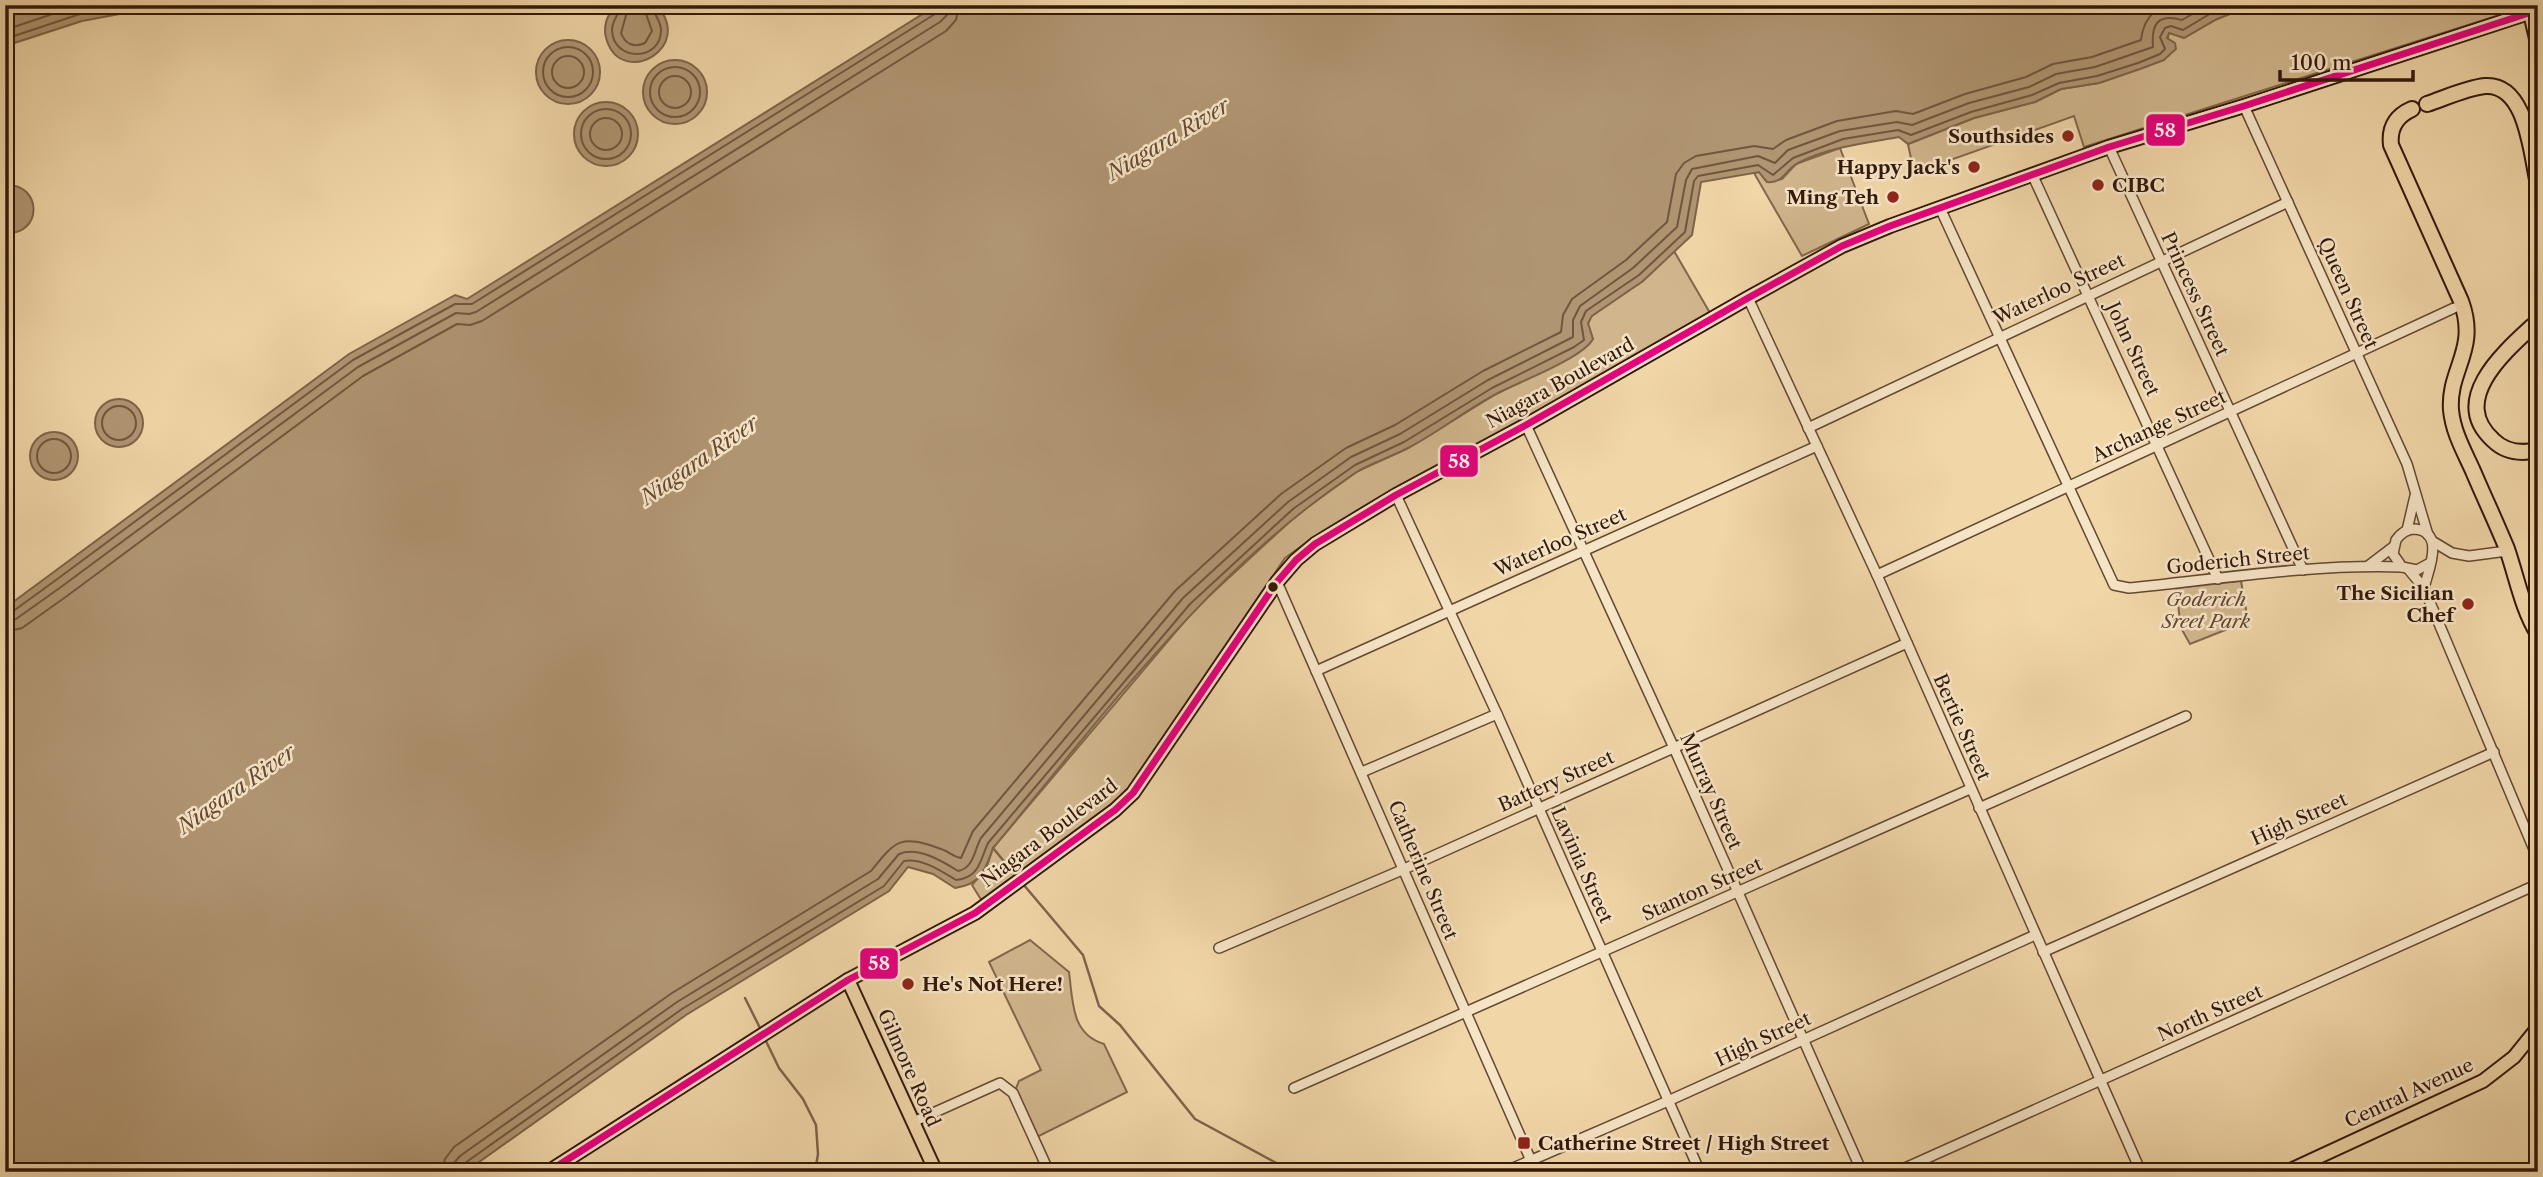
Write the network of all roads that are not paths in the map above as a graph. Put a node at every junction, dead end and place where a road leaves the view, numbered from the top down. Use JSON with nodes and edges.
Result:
{"nodes":[{"id":1,"x":2529,"y":5,"type":"edge"},
{"id":2,"x":2538,"y":10,"type":"edge"},
{"id":3,"x":2538,"y":43,"type":"edge"},
{"id":4,"x":2427,"y":104,"type":"dead end"},
{"id":5,"x":2244,"y":106,"type":"junction"},
{"id":6,"x":2412,"y":109,"type":"dead end"},
{"id":7,"x":2109,"y":147,"type":"junction"},
{"id":8,"x":2032,"y":174,"type":"junction"},
{"id":9,"x":2538,"y":184,"type":"edge"},
{"id":10,"x":2288,"y":202,"type":"junction"},
{"id":11,"x":1941,"y":208,"type":"junction"},
{"id":12,"x":2161,"y":261,"type":"junction"},
{"id":13,"x":2089,"y":295,"type":"junction"},
{"id":14,"x":1748,"y":298,"type":"junction"},
{"id":15,"x":2454,"y":308,"type":"dead end"},
{"id":16,"x":2538,"y":321,"type":"edge"},
{"id":17,"x":1999,"y":337,"type":"junction"},
{"id":18,"x":2357,"y":354,"type":"junction"},
{"id":19,"x":2230,"y":413,"type":"junction"},
{"id":20,"x":1526,"y":425,"type":"junction"},
{"id":21,"x":1808,"y":428,"type":"junction"},
{"id":22,"x":1817,"y":446,"type":"junction"},
{"id":23,"x":2158,"y":446,"type":"junction"},
{"id":24,"x":2538,"y":450,"type":"edge"},
{"id":25,"x":2068,"y":487,"type":"junction"},
{"id":26,"x":1396,"y":495,"type":"junction"},
{"id":27,"x":2416,"y":495,"type":"junction"},
{"id":28,"x":2407,"y":530,"type":"junction"},
{"id":29,"x":2430,"y":538,"type":"junction"},
{"id":30,"x":2393,"y":547,"type":"junction"},
{"id":31,"x":1584,"y":550,"type":"junction"},
{"id":32,"x":2507,"y":551,"type":"junction"},
{"id":33,"x":2452,"y":553,"type":"junction"},
{"id":34,"x":2431,"y":561,"type":"junction"},
{"id":35,"x":2368,"y":566,"type":"junction"},
{"id":36,"x":2405,"y":568,"type":"junction"},
{"id":37,"x":2303,"y":570,"type":"junction"},
{"id":38,"x":1877,"y":575,"type":"junction"},
{"id":39,"x":2218,"y":579,"type":"junction"},
{"id":40,"x":1277,"y":582,"type":"junction"},
{"id":41,"x":2424,"y":588,"type":"junction"},
{"id":42,"x":1449,"y":611,"type":"junction"},
{"id":43,"x":2538,"y":634,"type":"edge"},
{"id":44,"x":1906,"y":643,"type":"junction"},
{"id":45,"x":1316,"y":671,"type":"junction"},
{"id":46,"x":1497,"y":714,"type":"junction"},
{"id":47,"x":2186,"y":716,"type":"dead end"},
{"id":48,"x":1674,"y":748,"type":"junction"},
{"id":49,"x":2494,"y":752,"type":"junction"},
{"id":50,"x":1362,"y":772,"type":"junction"},
{"id":51,"x":1970,"y":789,"type":"junction"},
{"id":52,"x":1979,"y":808,"type":"junction"},
{"id":53,"x":1538,"y":809,"type":"junction"},
{"id":54,"x":2538,"y":859,"type":"edge"},
{"id":55,"x":1402,"y":870,"type":"junction"},
{"id":56,"x":2538,"y":884,"type":"edge"},
{"id":57,"x":1737,"y":892,"type":"junction"},
{"id":58,"x":2035,"y":935,"type":"junction"},
{"id":59,"x":1219,"y":948,"type":"dead end"},
{"id":60,"x":2043,"y":952,"type":"junction"},
{"id":61,"x":1601,"y":953,"type":"junction"},
{"id":62,"x":848,"y":980,"type":"junction"},
{"id":63,"x":1466,"y":1013,"type":"junction"},
{"id":64,"x":2537,"y":1029,"type":"edge"},
{"id":65,"x":1802,"y":1040,"type":"junction"},
{"id":66,"x":2101,"y":1081,"type":"junction"},
{"id":67,"x":1294,"y":1088,"type":"dead end"},
{"id":68,"x":1668,"y":1101,"type":"junction"},
{"id":69,"x":913,"y":1122,"type":"junction"},
{"id":70,"x":1531,"y":1160,"type":"junction"},
{"id":71,"x":548,"y":1172,"type":"edge"},
{"id":72,"x":936,"y":1172,"type":"edge"},
{"id":73,"x":1049,"y":1172,"type":"edge"},
{"id":74,"x":1504,"y":1172,"type":"edge"},
{"id":75,"x":1536,"y":1172,"type":"edge"},
{"id":76,"x":1700,"y":1172,"type":"edge"},
{"id":77,"x":1862,"y":1172,"type":"edge"},
{"id":78,"x":1896,"y":1172,"type":"edge"},
{"id":79,"x":2141,"y":1172,"type":"edge"},
{"id":80,"x":2286,"y":1172,"type":"edge"}],
"edges":[{"from":1,"to":3,"type":"highway","bridge":true},
{"from":2,"to":5,"type":"main road","name":"Niagara Boulevard"},
{"from":4,"to":9,"type":"highway"},
{"from":5,"to":7,"type":"main road","name":"Niagara Boulevard"},
{"from":5,"to":10,"type":"street","name":"Queen Street"},
{"from":6,"to":32,"type":"highway"},
{"from":7,"to":8,"type":"main road","name":"Niagara Boulevard"},
{"from":7,"to":12,"type":"street","name":"Princess Street"},
{"from":8,"to":11,"type":"main road","name":"Niagara Boulevard"},
{"from":8,"to":13,"type":"street","name":"John Street"},
{"from":10,"to":12,"type":"street","name":"Waterloo Street"},
{"from":10,"to":18,"type":"street","name":"Queen Street"},
{"from":11,"to":14,"type":"main road","name":"Niagara Boulevard"},
{"from":11,"to":17,"type":"street"},
{"from":12,"to":13,"type":"street","name":"Waterloo Street"},
{"from":12,"to":19,"type":"street","name":"Princess Street"},
{"from":13,"to":17,"type":"street","name":"Waterloo Street"},
{"from":13,"to":23,"type":"street","name":"John Street"},
{"from":14,"to":20,"type":"main road","name":"Niagara Boulevard"},
{"from":14,"to":21,"type":"street","name":"Bertie Street"},
{"from":15,"to":18,"type":"street","name":"Archange Street"},
{"from":16,"to":24,"type":"highway"},
{"from":17,"to":21,"type":"street","name":"Waterloo Street"},
{"from":17,"to":25,"type":"street"},
{"from":18,"to":19,"type":"street","name":"Archange Street"},
{"from":18,"to":27,"type":"street","name":"Queen Street"},
{"from":19,"to":23,"type":"street","name":"Archange Street"},
{"from":19,"to":37,"type":"street","name":"Princess Street"},
{"from":20,"to":26,"type":"main road","name":"Niagara Boulevard"},
{"from":20,"to":31,"type":"street","name":"Murray Street"},
{"from":21,"to":22,"type":"street","name":"Bertie Street"},
{"from":22,"to":31,"type":"street","name":"Waterloo Street"},
{"from":22,"to":38,"type":"street","name":"Bertie Street"},
{"from":23,"to":25,"type":"street","name":"Archange Street"},
{"from":23,"to":39,"type":"street","name":"John Street"},
{"from":25,"to":38,"type":"street","name":"Archange Street"},
{"from":25,"to":39,"type":"street","name":"Goderich Street"},
{"from":26,"to":40,"type":"main road","name":"Niagara Boulevard"},
{"from":26,"to":42,"type":"street","name":"Lavinia Street"},
{"from":27,"to":28,"type":"street"},
{"from":27,"to":29,"type":"street","name":"Queen Street"},
{"from":28,"to":29,"type":"street"},
{"from":28,"to":30,"type":"street"},
{"from":29,"to":33,"type":"street"},
{"from":29,"to":34,"type":"street"},
{"from":30,"to":35,"type":"street"},
{"from":30,"to":36,"type":"street"},
{"from":31,"to":42,"type":"street","name":"Waterloo Street"},
{"from":31,"to":48,"type":"street","name":"Murray Street"},
{"from":32,"to":33,"type":"street"},
{"from":32,"to":43,"type":"highway"},
{"from":33,"to":34,"type":"street"},
{"from":34,"to":36,"type":"street"},
{"from":34,"to":41,"type":"street"},
{"from":35,"to":36,"type":"street","name":"Goderich Street"},
{"from":35,"to":37,"type":"street","name":"Goderich Street"},
{"from":36,"to":41,"type":"street"},
{"from":37,"to":39,"type":"street","name":"Goderich Street"},
{"from":38,"to":44,"type":"street","name":"Bertie Street"},
{"from":40,"to":45,"type":"street","name":"Catherine Street"},
{"from":40,"to":62,"type":"main road","name":"Niagara Boulevard"},
{"from":41,"to":49,"type":"street"},
{"from":42,"to":45,"type":"street","name":"Waterloo Street"},
{"from":42,"to":46,"type":"street","name":"Lavinia Street"},
{"from":44,"to":48,"type":"street","name":"Battery Street"},
{"from":44,"to":51,"type":"street","name":"Bertie Street"},
{"from":45,"to":50,"type":"street","name":"Catherine Street"},
{"from":46,"to":50,"type":"street"},
{"from":46,"to":53,"type":"street","name":"Lavinia Street"},
{"from":47,"to":52,"type":"street"},
{"from":48,"to":53,"type":"street","name":"Battery Street"},
{"from":48,"to":57,"type":"street","name":"Murray Street"},
{"from":49,"to":54,"type":"street"},
{"from":49,"to":60,"type":"street","name":"High Street"},
{"from":50,"to":55,"type":"street","name":"Catherine Street"},
{"from":51,"to":52,"type":"street","name":"Bertie Street"},
{"from":51,"to":57,"type":"street","name":"Stanton Street"},
{"from":52,"to":58,"type":"street","name":"Bertie Street"},
{"from":53,"to":55,"type":"street","name":"Battery Street"},
{"from":53,"to":61,"type":"street","name":"Lavinia Street"},
{"from":55,"to":59,"type":"street","name":"Battery Street"},
{"from":55,"to":63,"type":"street","name":"Catherine Street"},
{"from":56,"to":66,"type":"street","name":"North Street"},
{"from":57,"to":61,"type":"street","name":"Stanton Street"},
{"from":57,"to":65,"type":"street","name":"Murray Street"},
{"from":58,"to":60,"type":"street","name":"Bertie Street"},
{"from":58,"to":65,"type":"street","name":"High Street"},
{"from":60,"to":66,"type":"street","name":"Bertie Street"},
{"from":61,"to":63,"type":"street","name":"Stanton Street"},
{"from":61,"to":68,"type":"street","name":"Lavinia Street"},
{"from":62,"to":69,"type":"main road","name":"Gilmore Road"},
{"from":62,"to":71,"type":"main road","name":"Niagara Boulevard"},
{"from":63,"to":67,"type":"street","name":"Stanton Street"},
{"from":63,"to":70,"type":"street","name":"Catherine Street"},
{"from":64,"to":80,"type":"main road","name":"Central Avenue"},
{"from":65,"to":68,"type":"street","name":"High Street"},
{"from":65,"to":77,"type":"street","name":"Murray Street"},
{"from":66,"to":78,"type":"street","name":"North Street"},
{"from":66,"to":79,"type":"street","name":"Bertie Street"},
{"from":68,"to":70,"type":"street","name":"High Street"},
{"from":68,"to":76,"type":"street","name":"Lavinia Street"},
{"from":69,"to":72,"type":"main road","name":"Gilmore Road"},
{"from":69,"to":73,"type":"street"},
{"from":70,"to":74,"type":"street","name":"High Street"},
{"from":70,"to":75,"type":"street","name":"Catherine Street"}]}
